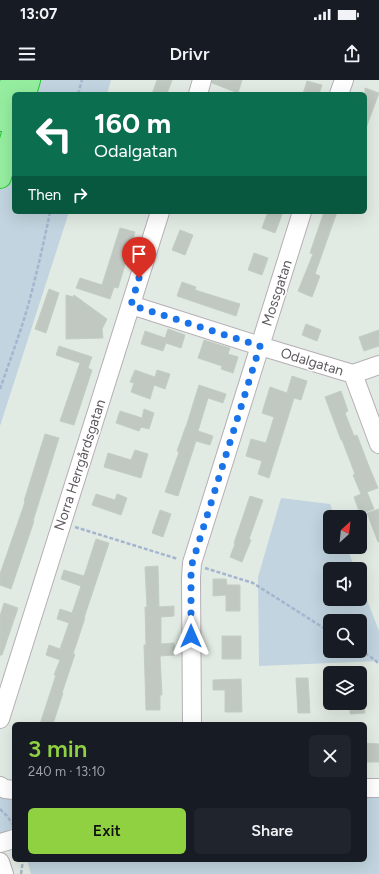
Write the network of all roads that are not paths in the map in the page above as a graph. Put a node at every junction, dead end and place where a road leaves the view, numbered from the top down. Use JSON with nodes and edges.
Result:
{"nodes":[{"id":1,"x":12,"y":80,"type":"edge"},
{"id":2,"x":29,"y":80,"type":"edge"},
{"id":3,"x":202,"y":80,"type":"edge"},
{"id":4,"x":344,"y":80,"type":"edge"},
{"id":5,"x":26,"y":92,"type":"edge"},
{"id":6,"x":199,"y":92,"type":"edge"},
{"id":7,"x":340,"y":92,"type":"edge"},
{"id":8,"x":0,"y":120,"type":"edge"},
{"id":9,"x":12,"y":137,"type":"edge"},
{"id":10,"x":0,"y":177,"type":"edge"},
{"id":11,"x":159,"y":214,"type":"edge"},
{"id":12,"x":301,"y":214,"type":"edge"},
{"id":13,"x":131,"y":305,"type":"junction"},
{"id":14,"x":260,"y":346,"type":"junction"},
{"id":15,"x":379,"y":365,"type":"edge"},
{"id":16,"x":353,"y":374,"type":"junction"},
{"id":17,"x":379,"y":444,"type":"edge"},
{"id":18,"x":0,"y":719,"type":"edge"},
{"id":19,"x":192,"y":722,"type":"edge"},
{"id":20,"x":367,"y":788,"type":"edge"},
{"id":21,"x":379,"y":788,"type":"edge"},
{"id":22,"x":12,"y":840,"type":"edge"},
{"id":23,"x":0,"y":843,"type":"edge"},
{"id":24,"x":0,"y":862,"type":"edge"},
{"id":25,"x":4,"y":874,"type":"edge"}],
"edges":[{"from":1,"to":8,"type":"highway"},
{"from":2,"to":5,"type":"highway"},
{"from":3,"to":6,"type":"street"},
{"from":4,"to":7,"type":"street"},
{"from":9,"to":10,"type":"highway"},
{"from":11,"to":13,"type":"street","name":"Norra Herrgårdsgatan"},
{"from":12,"to":14,"type":"street","name":"Mossgatan"},
{"from":13,"to":14,"type":"street","name":"Odalgatan"},
{"from":13,"to":18,"type":"street","name":"Norra Herrgårdsgatan"},
{"from":14,"to":16,"type":"street","name":"Odalgatan"},
{"from":14,"to":19,"type":"street","name":"Mossgatan"},
{"from":15,"to":16,"type":"street","name":"Odalgatan"},
{"from":16,"to":17,"type":"street"},
{"from":20,"to":21,"type":"street"},
{"from":22,"to":23,"type":"street"},
{"from":24,"to":25,"type":"street"}]}
